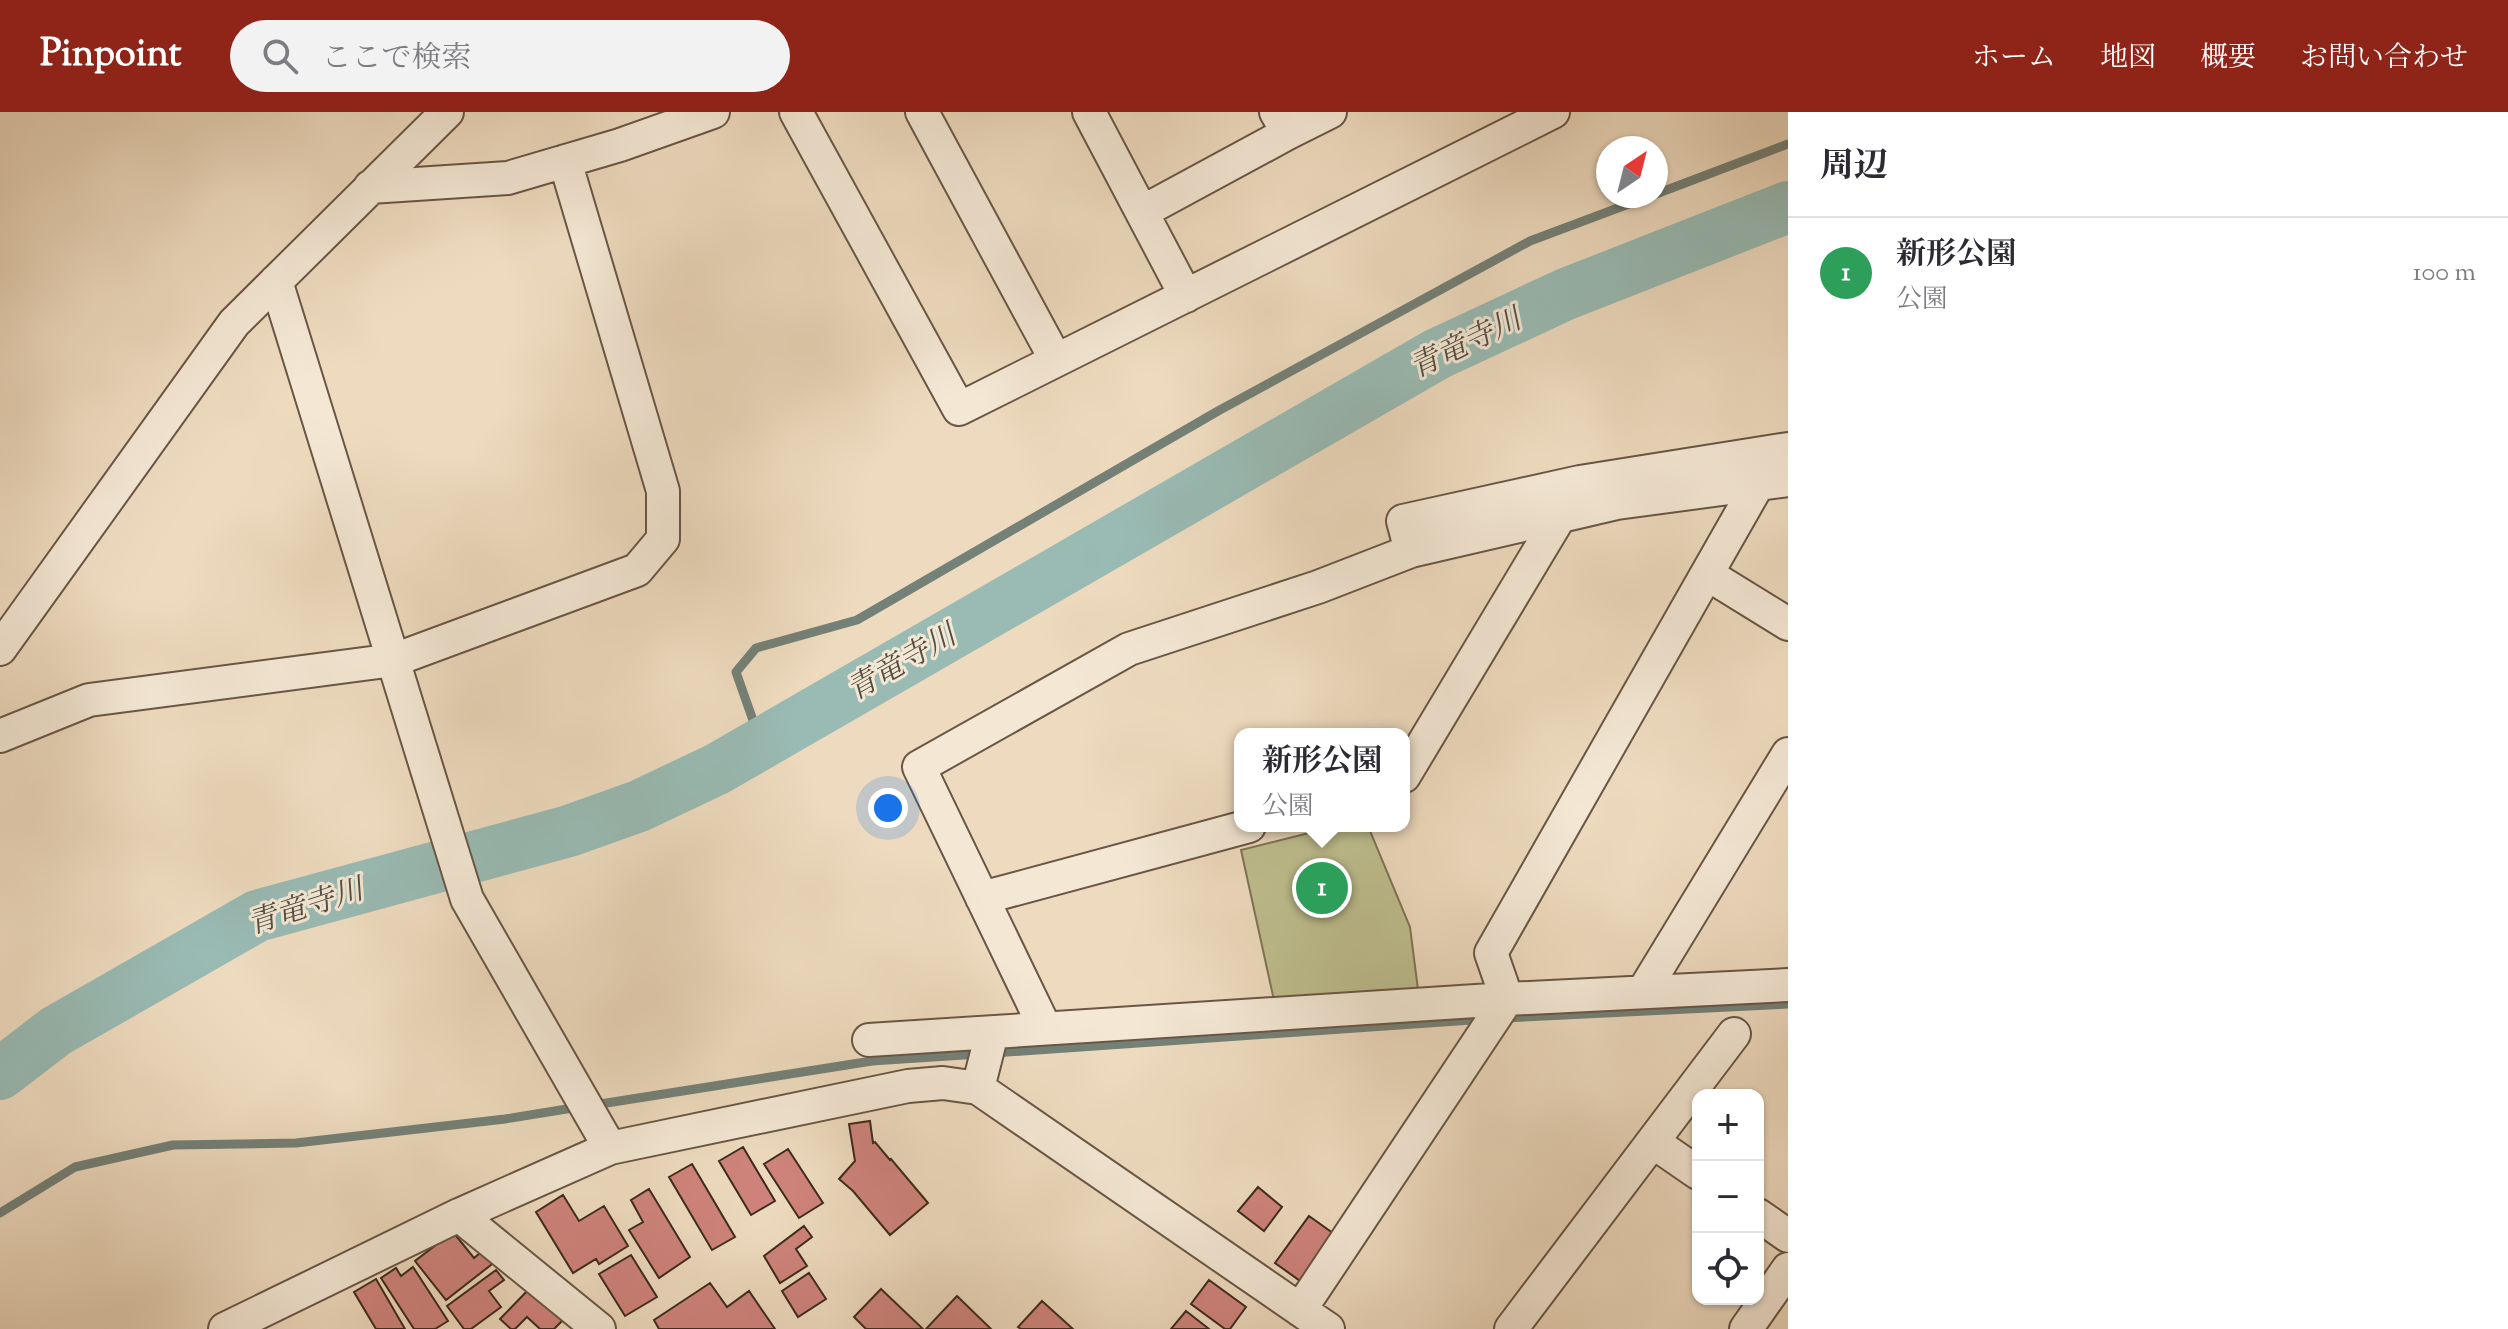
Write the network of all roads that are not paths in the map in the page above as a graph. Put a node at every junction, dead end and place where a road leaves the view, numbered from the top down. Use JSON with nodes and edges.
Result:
{"nodes":[{"id":1,"x":713,"y":112,"type":"edge"},
{"id":2,"x":796,"y":112,"type":"edge"},
{"id":3,"x":922,"y":112,"type":"edge"},
{"id":4,"x":1089,"y":112,"type":"edge"},
{"id":5,"x":1330,"y":112,"type":"edge"},
{"id":6,"x":1553,"y":112,"type":"edge"},
{"id":7,"x":444,"y":113,"type":"edge"},
{"id":8,"x":1282,"y":122,"type":"edge"},
{"id":9,"x":565,"y":161,"type":"junction"},
{"id":10,"x":370,"y":187,"type":"junction"},
{"id":11,"x":1142,"y":212,"type":"junction"},
{"id":12,"x":276,"y":281,"type":"junction"},
{"id":13,"x":1186,"y":296,"type":"junction"},
{"id":14,"x":1056,"y":360,"type":"junction"},
{"id":15,"x":1788,"y":449,"type":"edge"},
{"id":16,"x":1773,"y":482,"type":"edge"},
{"id":17,"x":1560,"y":516,"type":"junction"},
{"id":18,"x":1411,"y":551,"type":"junction"},
{"id":19,"x":1707,"y":574,"type":"junction"},
{"id":20,"x":1788,"y":624,"type":"edge"},
{"id":21,"x":0,"y":649,"type":"edge"},
{"id":22,"x":394,"y":660,"type":"junction"},
{"id":23,"x":0,"y":736,"type":"edge"},
{"id":24,"x":1788,"y":754,"type":"edge"},
{"id":25,"x":1410,"y":766,"type":"edge"},
{"id":26,"x":1234,"y":830,"type":"edge"},
{"id":27,"x":982,"y":898,"type":"junction"},
{"id":28,"x":1788,"y":985,"type":"edge"},
{"id":29,"x":1643,"y":992,"type":"junction"},
{"id":30,"x":1507,"y":999,"type":"junction"},
{"id":31,"x":1045,"y":1028,"type":"junction"},
{"id":32,"x":992,"y":1033,"type":"junction"},
{"id":33,"x":1734,"y":1034,"type":"dead end"},
{"id":34,"x":869,"y":1040,"type":"dead end"},
{"id":35,"x":978,"y":1088,"type":"junction"},
{"id":36,"x":1653,"y":1142,"type":"junction"},
{"id":37,"x":610,"y":1148,"type":"junction"},
{"id":38,"x":1692,"y":1169,"type":"edge"},
{"id":39,"x":459,"y":1215,"type":"junction"},
{"id":40,"x":1764,"y":1219,"type":"edge"},
{"id":41,"x":1788,"y":1236,"type":"edge"},
{"id":42,"x":1788,"y":1269,"type":"edge"},
{"id":43,"x":1300,"y":1310,"type":"junction"},
{"id":44,"x":580,"y":1324,"type":"edge"},
{"id":45,"x":225,"y":1329,"type":"edge"},
{"id":46,"x":1328,"y":1329,"type":"edge"},
{"id":47,"x":1511,"y":1329,"type":"edge"},
{"id":48,"x":1746,"y":1329,"type":"edge"}],
"edges":[{"from":1,"to":9,"type":"street"},
{"from":2,"to":14,"type":"street"},
{"from":3,"to":14,"type":"street"},
{"from":4,"to":11,"type":"street"},
{"from":5,"to":8,"type":"street"},
{"from":6,"to":13,"type":"street"},
{"from":7,"to":10,"type":"street"},
{"from":8,"to":11,"type":"street"},
{"from":9,"to":10,"type":"street"},
{"from":9,"to":22,"type":"street"},
{"from":10,"to":12,"type":"street"},
{"from":11,"to":13,"type":"street"},
{"from":12,"to":21,"type":"street"},
{"from":12,"to":22,"type":"street"},
{"from":13,"to":14,"type":"street"},
{"from":15,"to":18,"type":"street"},
{"from":16,"to":17,"type":"street"},
{"from":16,"to":19,"type":"street"},
{"from":17,"to":18,"type":"street"},
{"from":17,"to":25,"type":"street"},
{"from":18,"to":27,"type":"street"},
{"from":19,"to":20,"type":"street"},
{"from":19,"to":30,"type":"street"},
{"from":22,"to":23,"type":"street"},
{"from":22,"to":37,"type":"street"},
{"from":24,"to":29,"type":"street"},
{"from":26,"to":27,"type":"street"},
{"from":27,"to":31,"type":"street"},
{"from":28,"to":29,"type":"street"},
{"from":29,"to":30,"type":"street"},
{"from":30,"to":31,"type":"street"},
{"from":30,"to":43,"type":"street"},
{"from":31,"to":32,"type":"street"},
{"from":32,"to":34,"type":"street"},
{"from":32,"to":35,"type":"street"},
{"from":33,"to":36,"type":"street"},
{"from":35,"to":37,"type":"street"},
{"from":35,"to":43,"type":"street"},
{"from":36,"to":38,"type":"street"},
{"from":36,"to":47,"type":"street"},
{"from":37,"to":39,"type":"street"},
{"from":39,"to":44,"type":"street"},
{"from":39,"to":45,"type":"street"},
{"from":40,"to":41,"type":"street"},
{"from":42,"to":48,"type":"street"},
{"from":43,"to":46,"type":"street"}]}
